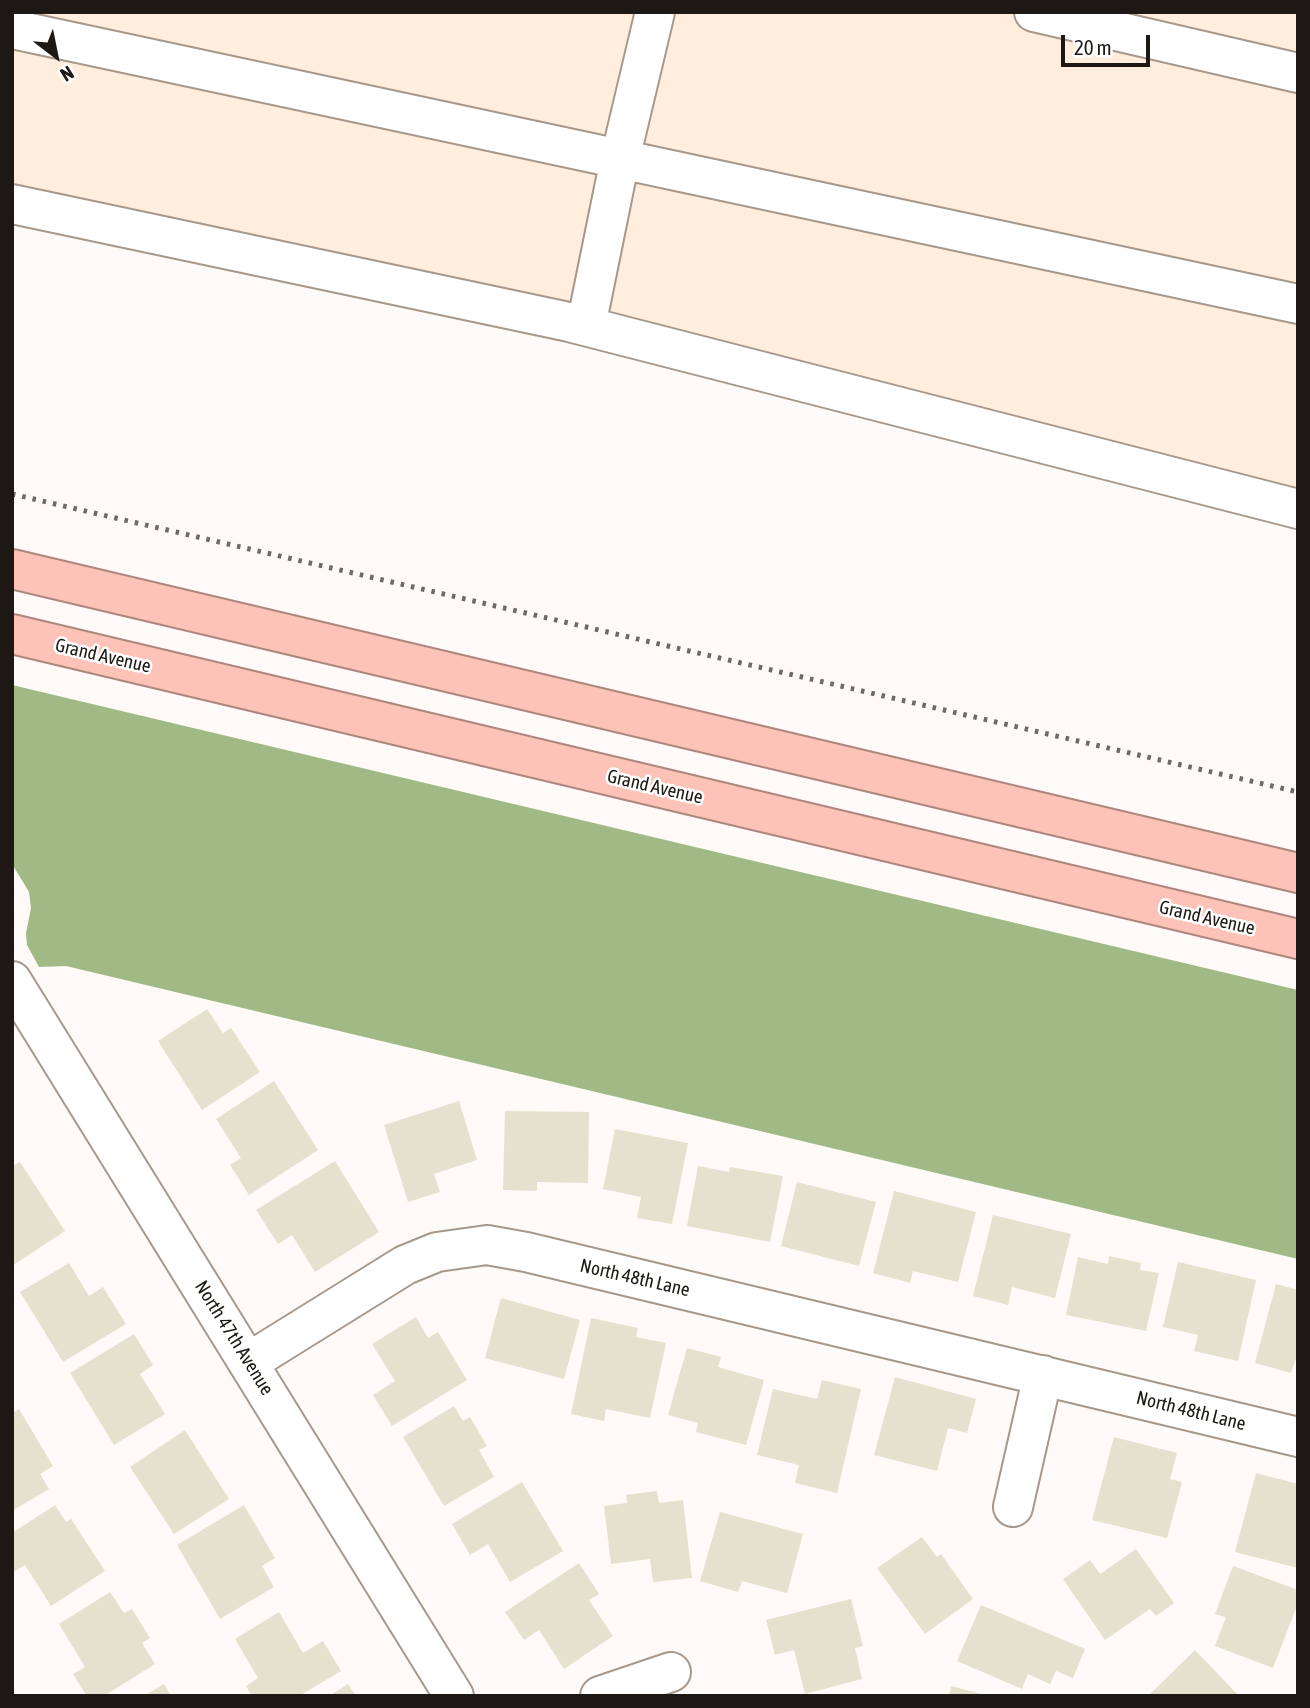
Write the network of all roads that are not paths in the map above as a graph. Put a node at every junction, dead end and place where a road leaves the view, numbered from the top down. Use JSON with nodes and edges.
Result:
{"nodes":[{"id":1,"x":655,"y":12,"type":"edge"},
{"id":2,"x":1034,"y":12,"type":"edge"},
{"id":3,"x":12,"y":29,"type":"edge"},
{"id":4,"x":1298,"y":73,"type":"edge"},
{"id":5,"x":620,"y":159,"type":"junction"},
{"id":6,"x":12,"y":204,"type":"edge"},
{"id":7,"x":1298,"y":304,"type":"edge"},
{"id":8,"x":586,"y":326,"type":"junction"},
{"id":9,"x":1298,"y":509,"type":"edge"},
{"id":10,"x":12,"y":569,"type":"edge"},
{"id":11,"x":12,"y":634,"type":"edge"},
{"id":12,"x":1298,"y":873,"type":"edge"},
{"id":13,"x":1298,"y":939,"type":"edge"},
{"id":14,"x":12,"y":981,"type":"edge"},
{"id":15,"x":249,"y":1362,"type":"junction"},
{"id":16,"x":1043,"y":1376,"type":"junction"},
{"id":17,"x":1298,"y":1437,"type":"edge"},
{"id":18,"x":1013,"y":1507,"type":"dead end"},
{"id":19,"x":671,"y":1672,"type":"dead end"},
{"id":20,"x":454,"y":1696,"type":"edge"},
{"id":21,"x":600,"y":1696,"type":"edge"}],
"edges":[{"from":1,"to":5,"type":"street"},
{"from":2,"to":4,"type":"street"},
{"from":3,"to":5,"type":"street"},
{"from":5,"to":7,"type":"street"},
{"from":5,"to":8,"type":"street"},
{"from":6,"to":8,"type":"street"},
{"from":8,"to":9,"type":"street"},
{"from":10,"to":12,"type":"highway"},
{"from":11,"to":13,"type":"highway","name":"Grand Avenue"},
{"from":14,"to":15,"type":"street","name":"North 47th Avenue"},
{"from":15,"to":16,"type":"street","name":"North 48th Lane"},
{"from":15,"to":20,"type":"street","name":"North 47th Avenue"},
{"from":16,"to":17,"type":"street","name":"North 48th Lane"},
{"from":16,"to":18,"type":"street"},
{"from":19,"to":21,"type":"street"}]}
